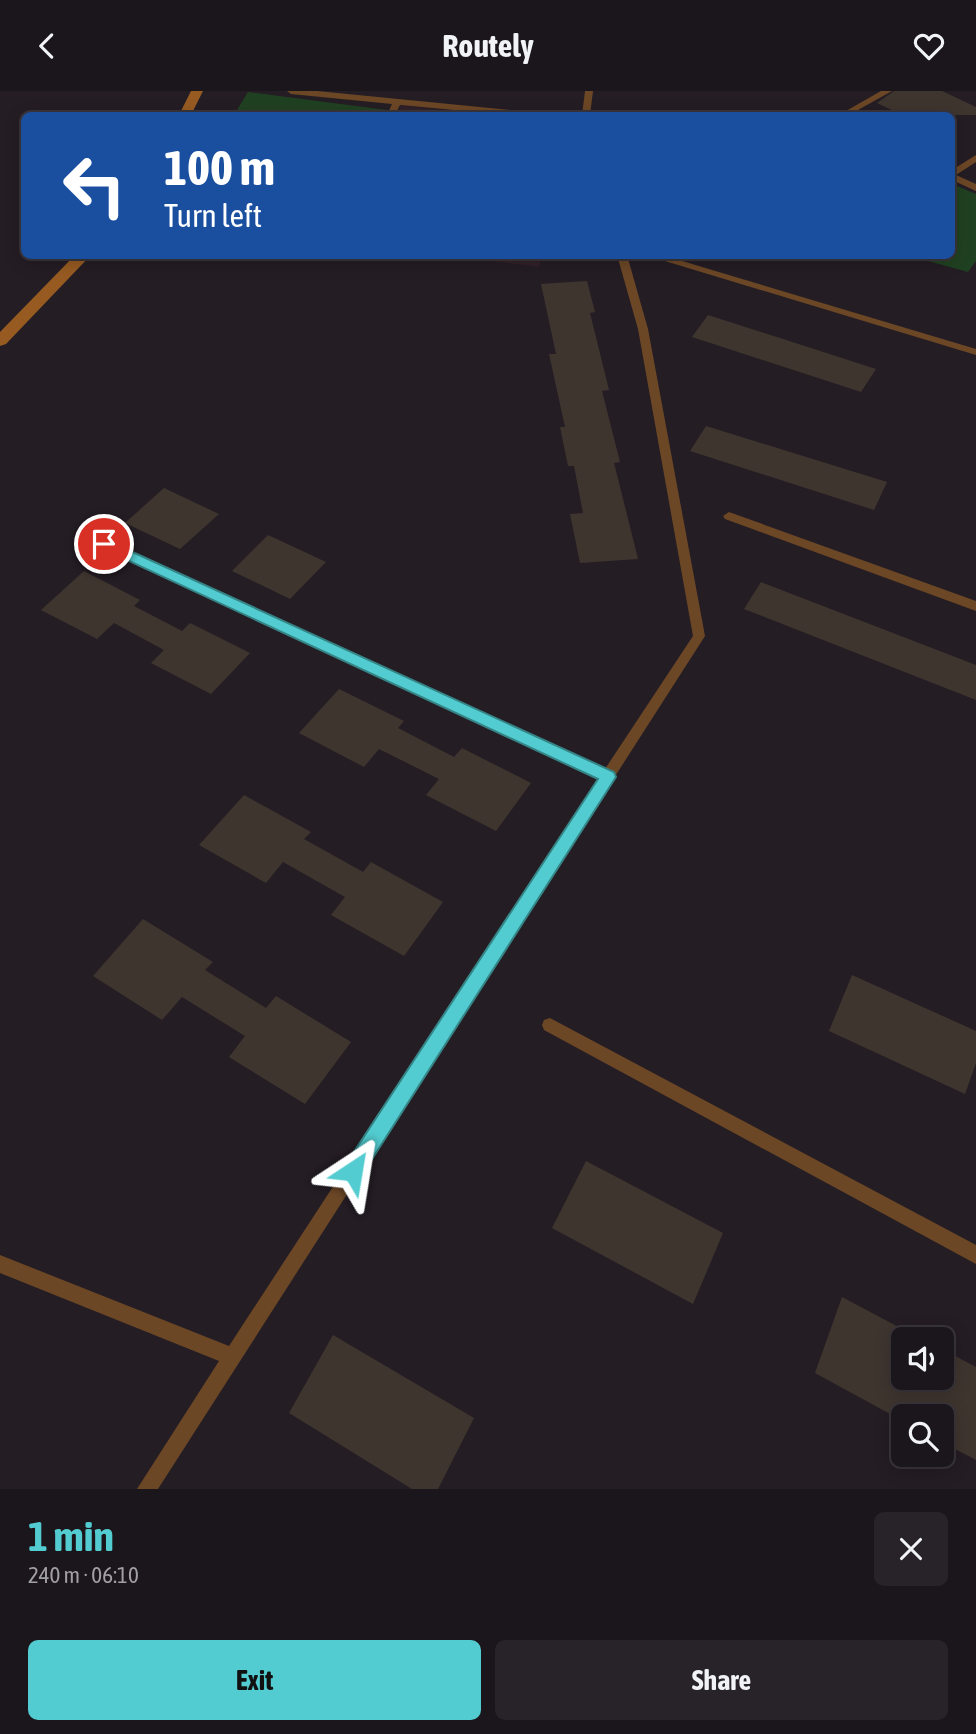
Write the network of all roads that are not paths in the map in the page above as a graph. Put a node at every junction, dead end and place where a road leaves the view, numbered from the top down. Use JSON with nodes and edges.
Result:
{"nodes":[{"id":1,"x":197,"y":91,"type":"edge"},
{"id":2,"x":291,"y":91,"type":"edge"},
{"id":3,"x":589,"y":91,"type":"edge"},
{"id":4,"x":888,"y":91,"type":"edge"},
{"id":5,"x":397,"y":102,"type":"junction"},
{"id":6,"x":186,"y":112,"type":"edge"},
{"id":7,"x":392,"y":112,"type":"edge"},
{"id":8,"x":499,"y":112,"type":"edge"},
{"id":9,"x":586,"y":112,"type":"edge"},
{"id":10,"x":849,"y":112,"type":"edge"},
{"id":11,"x":976,"y":157,"type":"edge"},
{"id":12,"x":955,"y":174,"type":"edge"},
{"id":13,"x":955,"y":178,"type":"edge"},
{"id":14,"x":976,"y":188,"type":"edge"},
{"id":15,"x":80,"y":259,"type":"edge"},
{"id":16,"x":623,"y":259,"type":"edge"},
{"id":17,"x":663,"y":259,"type":"edge"},
{"id":18,"x":0,"y":341,"type":"edge"},
{"id":19,"x":976,"y":352,"type":"edge"},
{"id":20,"x":729,"y":516,"type":"dead end"},
{"id":21,"x":104,"y":544,"type":"dead end"},
{"id":22,"x":976,"y":606,"type":"edge"},
{"id":23,"x":608,"y":777,"type":"junction"},
{"id":24,"x":550,"y":1025,"type":"dead end"},
{"id":25,"x":976,"y":1255,"type":"edge"},
{"id":26,"x":0,"y":1264,"type":"edge"},
{"id":27,"x":233,"y":1357,"type":"junction"},
{"id":28,"x":147,"y":1489,"type":"edge"}],
"edges":[{"from":1,"to":6,"type":"main road"},
{"from":2,"to":5,"type":"lane"},
{"from":3,"to":9,"type":"lane"},
{"from":4,"to":10,"type":"lane"},
{"from":5,"to":7,"type":"lane"},
{"from":5,"to":8,"type":"lane"},
{"from":11,"to":12,"type":"lane"},
{"from":13,"to":14,"type":"lane"},
{"from":15,"to":18,"type":"main road"},
{"from":16,"to":23,"type":"lane"},
{"from":17,"to":19,"type":"lane"},
{"from":20,"to":22,"type":"lane"},
{"from":21,"to":23,"type":"lane"},
{"from":23,"to":27,"type":"lane"},
{"from":24,"to":25,"type":"lane"},
{"from":26,"to":27,"type":"lane"},
{"from":27,"to":28,"type":"lane"}]}
